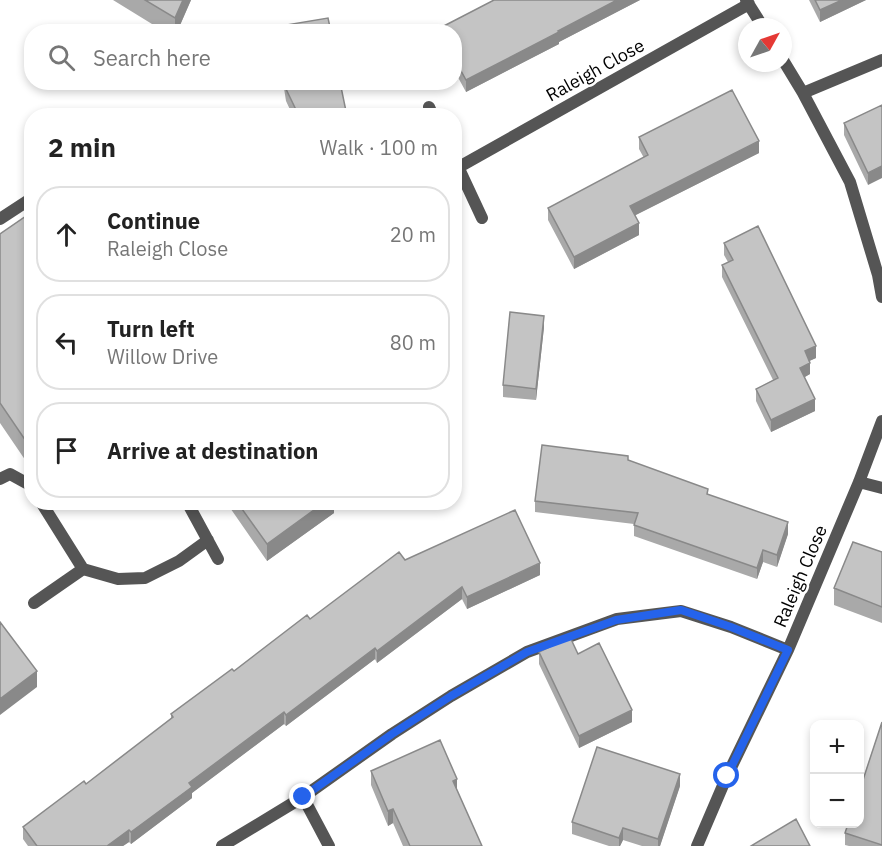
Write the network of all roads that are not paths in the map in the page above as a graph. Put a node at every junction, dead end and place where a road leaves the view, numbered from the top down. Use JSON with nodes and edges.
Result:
{"nodes":[{"id":1,"x":748,"y":2,"type":"edge"},
{"id":2,"x":758,"y":18,"type":"edge"},
{"id":3,"x":882,"y":60,"type":"edge"},
{"id":4,"x":790,"y":72,"type":"edge"},
{"id":5,"x":803,"y":93,"type":"junction"},
{"id":6,"x":462,"y":159,"type":"edge"},
{"id":7,"x":462,"y":173,"type":"edge"},
{"id":8,"x":24,"y":203,"type":"edge"},
{"id":9,"x":482,"y":218,"type":"dead end"},
{"id":10,"x":0,"y":219,"type":"edge"},
{"id":11,"x":882,"y":297,"type":"edge"},
{"id":12,"x":882,"y":421,"type":"edge"},
{"id":13,"x":0,"y":479,"type":"edge"},
{"id":14,"x":24,"y":482,"type":"edge"},
{"id":15,"x":859,"y":482,"type":"junction"},
{"id":16,"x":882,"y":489,"type":"edge"},
{"id":17,"x":46,"y":510,"type":"edge"},
{"id":18,"x":191,"y":510,"type":"edge"},
{"id":19,"x":208,"y":540,"type":"junction"},
{"id":20,"x":218,"y":559,"type":"dead end"},
{"id":21,"x":83,"y":569,"type":"junction"},
{"id":22,"x":34,"y":603,"type":"dead end"},
{"id":23,"x":788,"y":650,"type":"junction"},
{"id":24,"x":303,"y":797,"type":"junction"},
{"id":25,"x":222,"y":846,"type":"edge"},
{"id":26,"x":329,"y":846,"type":"edge"},
{"id":27,"x":697,"y":846,"type":"edge"}],
"edges":[{"from":1,"to":2,"type":"street","name":"Raleigh Close"},
{"from":1,"to":6,"type":"street","name":"Raleigh Close"},
{"from":3,"to":5,"type":"street"},
{"from":4,"to":5,"type":"street"},
{"from":5,"to":11,"type":"street"},
{"from":7,"to":9,"type":"street","name":"Raleigh Close"},
{"from":8,"to":10,"type":"street"},
{"from":12,"to":15,"type":"street","name":"Raleigh Close"},
{"from":13,"to":14,"type":"street"},
{"from":15,"to":16,"type":"street"},
{"from":15,"to":23,"type":"street","name":"Raleigh Close"},
{"from":17,"to":21,"type":"street"},
{"from":18,"to":19,"type":"street"},
{"from":19,"to":20,"type":"street"},
{"from":19,"to":21,"type":"street"},
{"from":21,"to":22,"type":"street"},
{"from":23,"to":24,"type":"street"},
{"from":23,"to":27,"type":"street","name":"Raleigh Close"},
{"from":24,"to":25,"type":"street"},
{"from":24,"to":26,"type":"street"}]}
